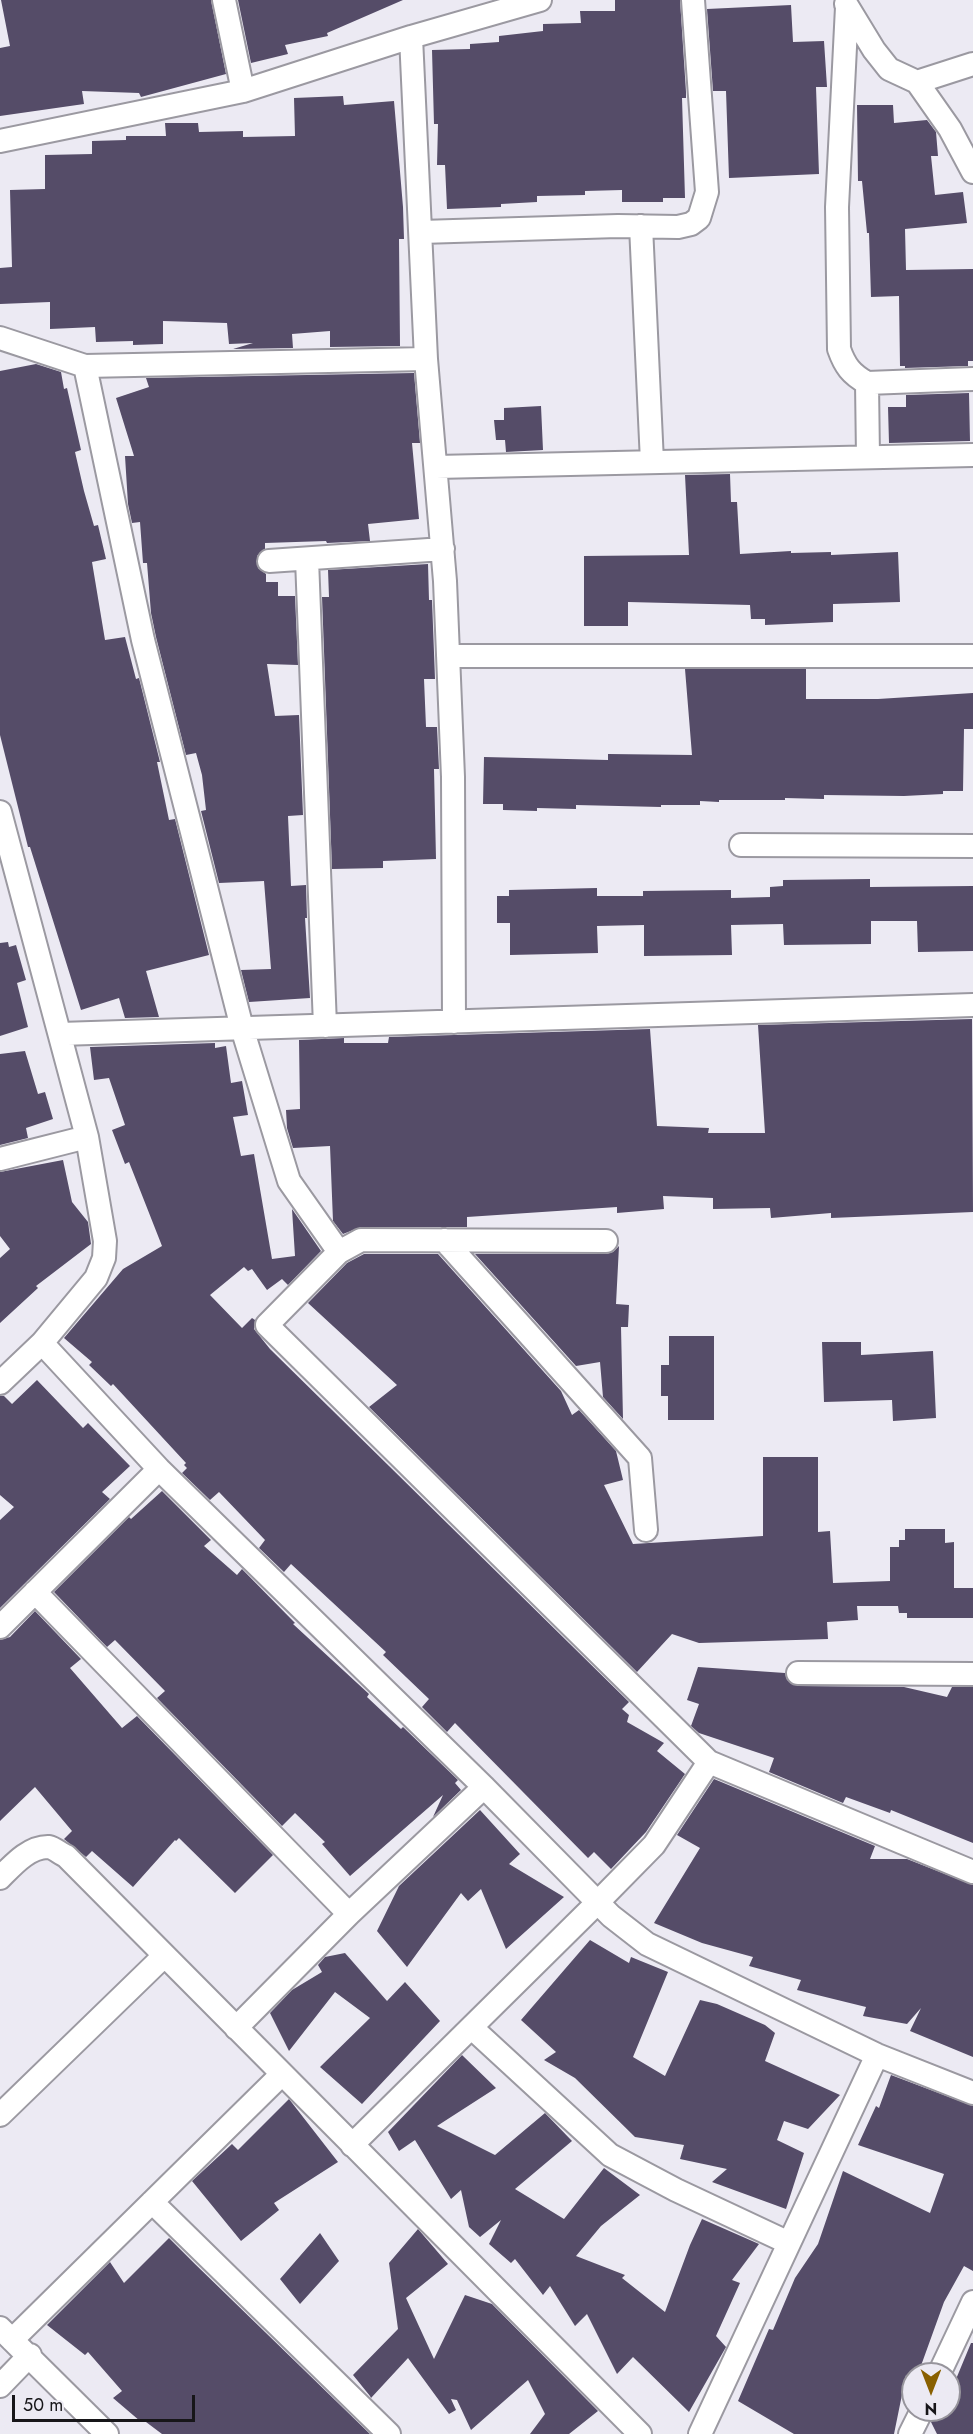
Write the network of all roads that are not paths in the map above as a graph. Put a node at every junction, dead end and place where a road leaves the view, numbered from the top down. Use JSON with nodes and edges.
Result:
{"nodes":[{"id":1,"x":224,"y":0,"type":"edge"},
{"id":2,"x":540,"y":0,"type":"edge"},
{"id":3,"x":693,"y":0,"type":"edge"},
{"id":4,"x":846,"y":4,"type":"edge"},
{"id":5,"x":411,"y":37,"type":"junction"},
{"id":6,"x":973,"y":64,"type":"edge"},
{"id":7,"x":917,"y":82,"type":"junction"},
{"id":8,"x":243,"y":91,"type":"junction"},
{"id":9,"x":0,"y":141,"type":"edge"},
{"id":10,"x":973,"y":172,"type":"edge"},
{"id":11,"x":641,"y":226,"type":"junction"},
{"id":12,"x":421,"y":232,"type":"junction"},
{"id":13,"x":0,"y":338,"type":"edge"},
{"id":14,"x":426,"y":359,"type":"junction"},
{"id":15,"x":85,"y":366,"type":"junction"},
{"id":16,"x":973,"y":379,"type":"edge"},
{"id":17,"x":867,"y":383,"type":"junction"},
{"id":18,"x":973,"y":455,"type":"edge"},
{"id":19,"x":868,"y":457,"type":"junction"},
{"id":20,"x":652,"y":462,"type":"junction"},
{"id":21,"x":436,"y":467,"type":"junction"},
{"id":22,"x":443,"y":549,"type":"junction"},
{"id":23,"x":307,"y":559,"type":"junction"},
{"id":24,"x":269,"y":561,"type":"dead end"},
{"id":25,"x":448,"y":656,"type":"junction"},
{"id":26,"x":973,"y":656,"type":"edge"},
{"id":27,"x":0,"y":812,"type":"edge"},
{"id":28,"x":741,"y":846,"type":"dead end"},
{"id":29,"x":973,"y":846,"type":"edge"},
{"id":30,"x":973,"y":1005,"type":"edge"},
{"id":31,"x":454,"y":1022,"type":"junction"},
{"id":32,"x":325,"y":1026,"type":"junction"},
{"id":33,"x":242,"y":1028,"type":"junction"},
{"id":34,"x":60,"y":1034,"type":"junction"},
{"id":35,"x":87,"y":1137,"type":"junction"},
{"id":36,"x":0,"y":1159,"type":"edge"},
{"id":37,"x":444,"y":1240,"type":"junction"},
{"id":38,"x":606,"y":1241,"type":"dead end"},
{"id":39,"x":339,"y":1252,"type":"junction"},
{"id":40,"x":42,"y":1343,"type":"junction"},
{"id":41,"x":0,"y":1383,"type":"edge"},
{"id":42,"x":159,"y":1469,"type":"junction"},
{"id":43,"x":646,"y":1530,"type":"dead end"},
{"id":44,"x":35,"y":1592,"type":"junction"},
{"id":45,"x":0,"y":1627,"type":"edge"},
{"id":46,"x":798,"y":1673,"type":"dead end"},
{"id":47,"x":973,"y":1674,"type":"edge"},
{"id":48,"x":709,"y":1762,"type":"junction"},
{"id":49,"x":484,"y":1788,"type":"junction"},
{"id":50,"x":973,"y":1872,"type":"edge"},
{"id":51,"x":0,"y":1878,"type":"edge"},
{"id":52,"x":598,"y":1902,"type":"junction"},
{"id":53,"x":349,"y":1914,"type":"junction"},
{"id":54,"x":164,"y":1956,"type":"junction"},
{"id":55,"x":236,"y":2028,"type":"junction"},
{"id":56,"x":472,"y":2028,"type":"junction"},
{"id":57,"x":877,"y":2055,"type":"junction"},
{"id":58,"x":282,"y":2074,"type":"junction"},
{"id":59,"x":973,"y":2093,"type":"edge"},
{"id":60,"x":0,"y":2115,"type":"edge"},
{"id":61,"x":352,"y":2145,"type":"junction"},
{"id":62,"x":152,"y":2202,"type":"junction"},
{"id":63,"x":789,"y":2243,"type":"junction"},
{"id":64,"x":973,"y":2302,"type":"edge"},
{"id":65,"x":6,"y":2334,"type":"edge"},
{"id":66,"x":30,"y":2355,"type":"junction"},
{"id":67,"x":945,"y":2362,"type":"edge"},
{"id":68,"x":0,"y":2386,"type":"edge"},
{"id":69,"x":633,"y":2432,"type":"edge"},
{"id":70,"x":107,"y":2434,"type":"edge"},
{"id":71,"x":389,"y":2434,"type":"edge"},
{"id":72,"x":700,"y":2434,"type":"edge"}],
"edges":[{"from":1,"to":8,"type":"street"},
{"from":2,"to":5,"type":"street"},
{"from":3,"to":11,"type":"street"},
{"from":4,"to":7,"type":"street"},
{"from":4,"to":17,"type":"street"},
{"from":5,"to":8,"type":"street"},
{"from":5,"to":12,"type":"street"},
{"from":6,"to":7,"type":"street"},
{"from":7,"to":10,"type":"street"},
{"from":8,"to":9,"type":"street"},
{"from":11,"to":12,"type":"street"},
{"from":11,"to":20,"type":"street"},
{"from":12,"to":14,"type":"street"},
{"from":13,"to":15,"type":"street"},
{"from":14,"to":15,"type":"street"},
{"from":14,"to":21,"type":"street"},
{"from":15,"to":33,"type":"street"},
{"from":16,"to":17,"type":"street"},
{"from":17,"to":19,"type":"street"},
{"from":18,"to":19,"type":"street"},
{"from":19,"to":20,"type":"street"},
{"from":20,"to":21,"type":"street"},
{"from":21,"to":22,"type":"street"},
{"from":22,"to":23,"type":"street"},
{"from":22,"to":25,"type":"street"},
{"from":23,"to":24,"type":"street"},
{"from":23,"to":32,"type":"street"},
{"from":25,"to":26,"type":"street"},
{"from":25,"to":31,"type":"street"},
{"from":27,"to":34,"type":"street"},
{"from":28,"to":29,"type":"street"},
{"from":30,"to":31,"type":"street"},
{"from":31,"to":32,"type":"street"},
{"from":32,"to":33,"type":"street"},
{"from":33,"to":34,"type":"street"},
{"from":33,"to":39,"type":"street"},
{"from":34,"to":35,"type":"street"},
{"from":35,"to":36,"type":"street"},
{"from":35,"to":40,"type":"street"},
{"from":37,"to":38,"type":"street"},
{"from":37,"to":39,"type":"street"},
{"from":37,"to":43,"type":"street"},
{"from":39,"to":48,"type":"street"},
{"from":40,"to":41,"type":"street"},
{"from":40,"to":42,"type":"street"},
{"from":42,"to":44,"type":"street"},
{"from":42,"to":49,"type":"street"},
{"from":44,"to":45,"type":"street"},
{"from":44,"to":53,"type":"street"},
{"from":46,"to":47,"type":"street"},
{"from":48,"to":50,"type":"street"},
{"from":48,"to":52,"type":"street"},
{"from":49,"to":52,"type":"street"},
{"from":49,"to":53,"type":"street"},
{"from":51,"to":54,"type":"street"},
{"from":52,"to":56,"type":"street"},
{"from":52,"to":57,"type":"street"},
{"from":53,"to":55,"type":"street"},
{"from":54,"to":55,"type":"street"},
{"from":54,"to":60,"type":"street"},
{"from":55,"to":58,"type":"street"},
{"from":56,"to":61,"type":"street"},
{"from":56,"to":63,"type":"street"},
{"from":57,"to":59,"type":"street"},
{"from":57,"to":63,"type":"street"},
{"from":58,"to":61,"type":"street"},
{"from":58,"to":62,"type":"street"},
{"from":61,"to":69,"type":"street"},
{"from":62,"to":65,"type":"street"},
{"from":62,"to":71,"type":"street"},
{"from":63,"to":72,"type":"street"},
{"from":64,"to":67,"type":"street"},
{"from":65,"to":66,"type":"street"},
{"from":66,"to":68,"type":"street"},
{"from":66,"to":70,"type":"street"}]}
